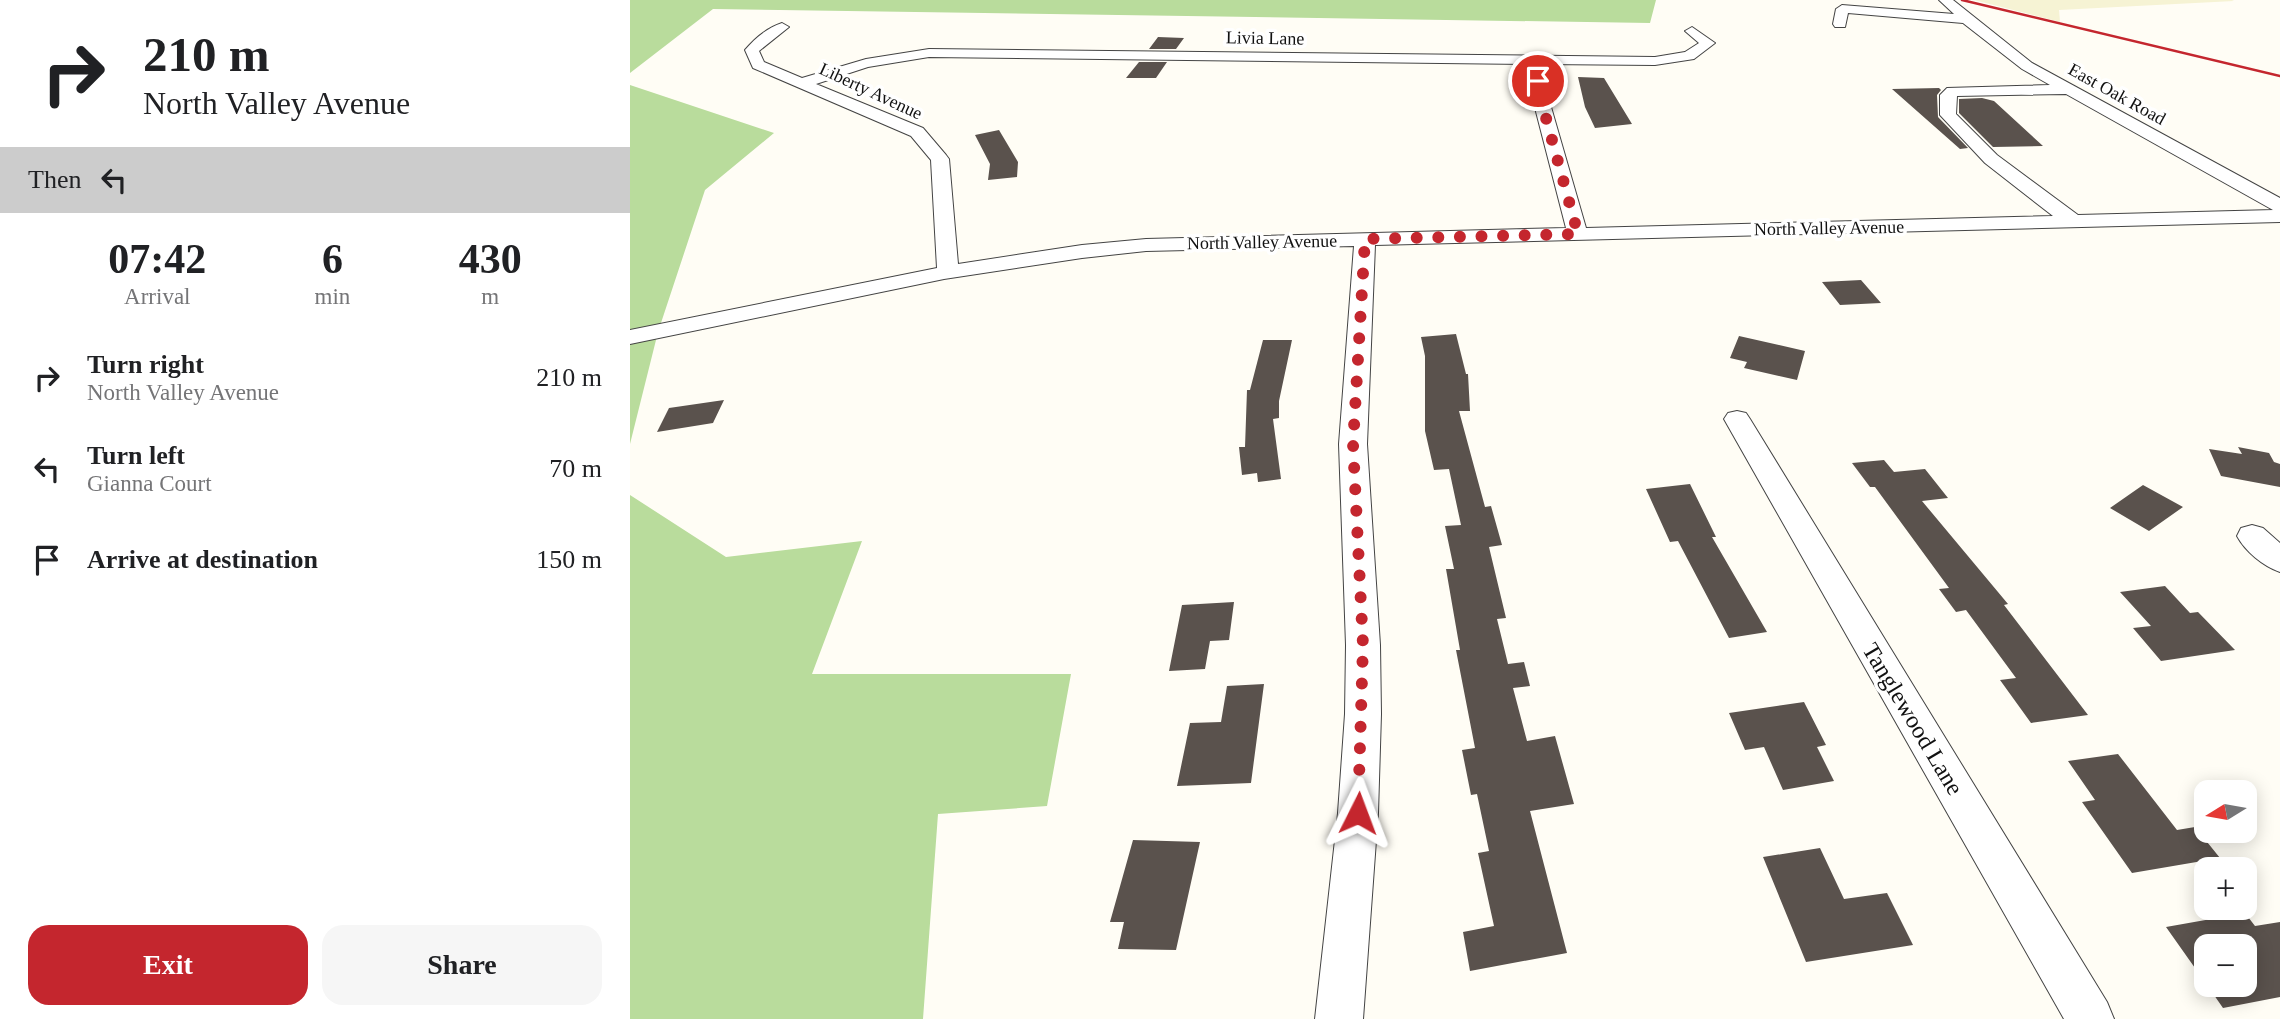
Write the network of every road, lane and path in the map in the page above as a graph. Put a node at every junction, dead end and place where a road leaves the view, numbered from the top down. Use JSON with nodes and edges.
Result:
{"nodes":[{"id":1,"x":1945,"y":0,"type":"edge"},
{"id":2,"x":1967,"y":19,"type":"junction"},
{"id":3,"x":1840,"y":24,"type":"dead end"},
{"id":4,"x":782,"y":27,"type":"dead end"},
{"id":5,"x":1692,"y":31,"type":"dead end"},
{"id":6,"x":1535,"y":62,"type":"junction"},
{"id":7,"x":802,"y":83,"type":"junction"},
{"id":8,"x":2068,"y":89,"type":"junction"},
{"id":9,"x":2280,"y":206,"type":"edge"},
{"id":10,"x":2280,"y":216,"type":"edge"},
{"id":11,"x":2074,"y":222,"type":"junction"},
{"id":12,"x":1578,"y":234,"type":"junction"},
{"id":13,"x":1365,"y":239,"type":"junction"},
{"id":14,"x":948,"y":274,"type":"junction"},
{"id":15,"x":630,"y":337,"type":"edge"},
{"id":16,"x":1737,"y":419,"type":"dead end"},
{"id":17,"x":2252,"y":536,"type":"dead end"},
{"id":18,"x":2280,"y":560,"type":"edge"},
{"id":19,"x":1339,"y":1019,"type":"edge"},
{"id":20,"x":2090,"y":1019,"type":"edge"}],
"edges":[{"from":1,"to":2,"type":"street","name":"East Oak Road"},
{"from":2,"to":3,"type":"street"},
{"from":2,"to":8,"type":"street","name":"East Oak Road"},
{"from":4,"to":7,"type":"street","name":"Liberty Avenue"},
{"from":5,"to":6,"type":"street","name":"Livia Lane"},
{"from":6,"to":7,"type":"street","name":"Livia Lane"},
{"from":6,"to":12,"type":"street"},
{"from":7,"to":14,"type":"street","name":"Liberty Avenue"},
{"from":8,"to":9,"type":"street","name":"East Oak Road"},
{"from":8,"to":11,"type":"street"},
{"from":10,"to":11,"type":"street","name":"North Valley Avenue"},
{"from":11,"to":12,"type":"street","name":"North Valley Avenue"},
{"from":12,"to":13,"type":"street","name":"North Valley Avenue"},
{"from":13,"to":14,"type":"street","name":"North Valley Avenue"},
{"from":13,"to":19,"type":"street"},
{"from":14,"to":15,"type":"street","name":"North Valley Avenue"},
{"from":16,"to":20,"type":"street","name":"Tanglewood Lane"},
{"from":17,"to":18,"type":"street"}]}
